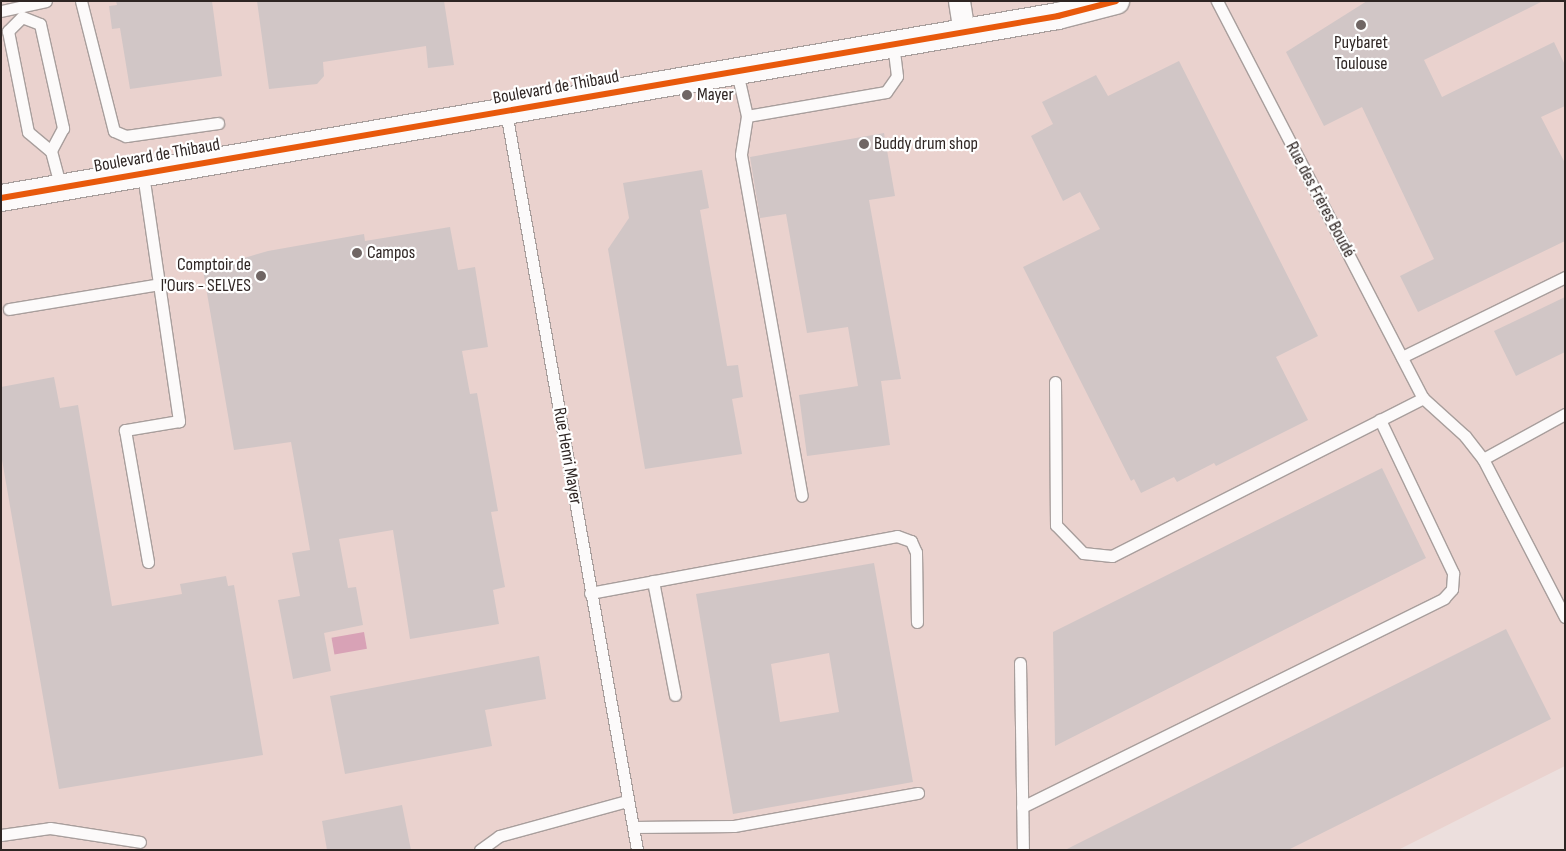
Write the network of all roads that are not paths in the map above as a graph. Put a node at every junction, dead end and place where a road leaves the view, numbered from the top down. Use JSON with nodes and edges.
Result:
{"nodes":[{"id":1,"x":46,"y":1,"type":"edge"},
{"id":2,"x":82,"y":1,"type":"edge"},
{"id":3,"x":959,"y":1,"type":"edge"},
{"id":4,"x":1116,"y":1,"type":"edge"},
{"id":5,"x":1217,"y":1,"type":"edge"},
{"id":6,"x":1,"y":11,"type":"edge"},
{"id":7,"x":21,"y":12,"type":"junction"},
{"id":8,"x":964,"y":32,"type":"junction"},
{"id":9,"x":894,"y":44,"type":"junction"},
{"id":10,"x":738,"y":72,"type":"junction"},
{"id":11,"x":506,"y":112,"type":"junction"},
{"id":12,"x":747,"y":116,"type":"junction"},
{"id":13,"x":218,"y":123,"type":"dead end"},
{"id":14,"x":52,"y":150,"type":"junction"},
{"id":15,"x":143,"y":174,"type":"junction"},
{"id":16,"x":60,"y":188,"type":"junction"},
{"id":17,"x":1,"y":198,"type":"edge"},
{"id":18,"x":1565,"y":277,"type":"edge"},
{"id":19,"x":160,"y":284,"type":"junction"},
{"id":20,"x":9,"y":309,"type":"dead end"},
{"id":21,"x":1402,"y":357,"type":"junction"},
{"id":22,"x":1055,"y":382,"type":"dead end"},
{"id":23,"x":1424,"y":398,"type":"junction"},
{"id":24,"x":1565,"y":414,"type":"edge"},
{"id":25,"x":1380,"y":420,"type":"junction"},
{"id":26,"x":1483,"y":459,"type":"junction"},
{"id":27,"x":802,"y":496,"type":"dead end"},
{"id":28,"x":148,"y":562,"type":"dead end"},
{"id":29,"x":653,"y":581,"type":"junction"},
{"id":30,"x":590,"y":593,"type":"junction"},
{"id":31,"x":1565,"y":617,"type":"edge"},
{"id":32,"x":917,"y":622,"type":"dead end"},
{"id":33,"x":1020,"y":663,"type":"dead end"},
{"id":34,"x":675,"y":696,"type":"dead end"},
{"id":35,"x":918,"y":793,"type":"dead end"},
{"id":36,"x":627,"y":801,"type":"junction"},
{"id":37,"x":1022,"y":806,"type":"junction"},
{"id":38,"x":632,"y":827,"type":"junction"},
{"id":39,"x":1,"y":836,"type":"edge"},
{"id":40,"x":140,"y":842,"type":"dead end"},
{"id":41,"x":480,"y":850,"type":"edge"},
{"id":42,"x":637,"y":850,"type":"edge"},
{"id":43,"x":1023,"y":850,"type":"edge"}],
"edges":[{"from":1,"to":7,"type":"lane"},
{"from":2,"to":13,"type":"lane"},
{"from":3,"to":8,"type":"street"},
{"from":4,"to":8,"type":"street","name":"Boulevard de Thibaud"},
{"from":5,"to":21,"type":"lane","name":"Rue des Frères Boudé"},
{"from":6,"to":7,"type":"lane"},
{"from":7,"to":14,"type":"lane"},
{"from":7,"to":14,"type":"lane"},
{"from":8,"to":9,"type":"street","name":"Boulevard de Thibaud"},
{"from":9,"to":10,"type":"street","name":"Boulevard de Thibaud"},
{"from":9,"to":12,"type":"lane"},
{"from":10,"to":11,"type":"street","name":"Boulevard de Thibaud"},
{"from":10,"to":12,"type":"lane"},
{"from":11,"to":15,"type":"street","name":"Boulevard de Thibaud"},
{"from":11,"to":30,"type":"lane","name":"Rue Henri Mayer"},
{"from":12,"to":27,"type":"lane"},
{"from":14,"to":16,"type":"lane"},
{"from":15,"to":16,"type":"street","name":"Boulevard de Thibaud"},
{"from":15,"to":19,"type":"lane"},
{"from":16,"to":17,"type":"street","name":"Boulevard de Thibaud"},
{"from":18,"to":21,"type":"lane"},
{"from":19,"to":20,"type":"lane"},
{"from":19,"to":28,"type":"lane"},
{"from":21,"to":23,"type":"lane","name":"Rue des Frères Boudé"},
{"from":22,"to":25,"type":"lane"},
{"from":23,"to":25,"type":"lane"},
{"from":23,"to":26,"type":"lane","name":"Rue des Frères Boudé"},
{"from":24,"to":26,"type":"lane"},
{"from":25,"to":37,"type":"lane"},
{"from":26,"to":31,"type":"lane","name":"Rue des Frères Boudé"},
{"from":29,"to":30,"type":"lane"},
{"from":29,"to":32,"type":"lane"},
{"from":29,"to":34,"type":"lane"},
{"from":30,"to":36,"type":"lane","name":"Rue Henri Mayer"},
{"from":33,"to":37,"type":"lane"},
{"from":35,"to":38,"type":"lane"},
{"from":36,"to":38,"type":"lane","name":"Rue Henri Mayer"},
{"from":36,"to":41,"type":"lane"},
{"from":37,"to":43,"type":"lane"},
{"from":38,"to":42,"type":"lane","name":"Rue Henri Mayer"},
{"from":39,"to":40,"type":"lane"}]}
